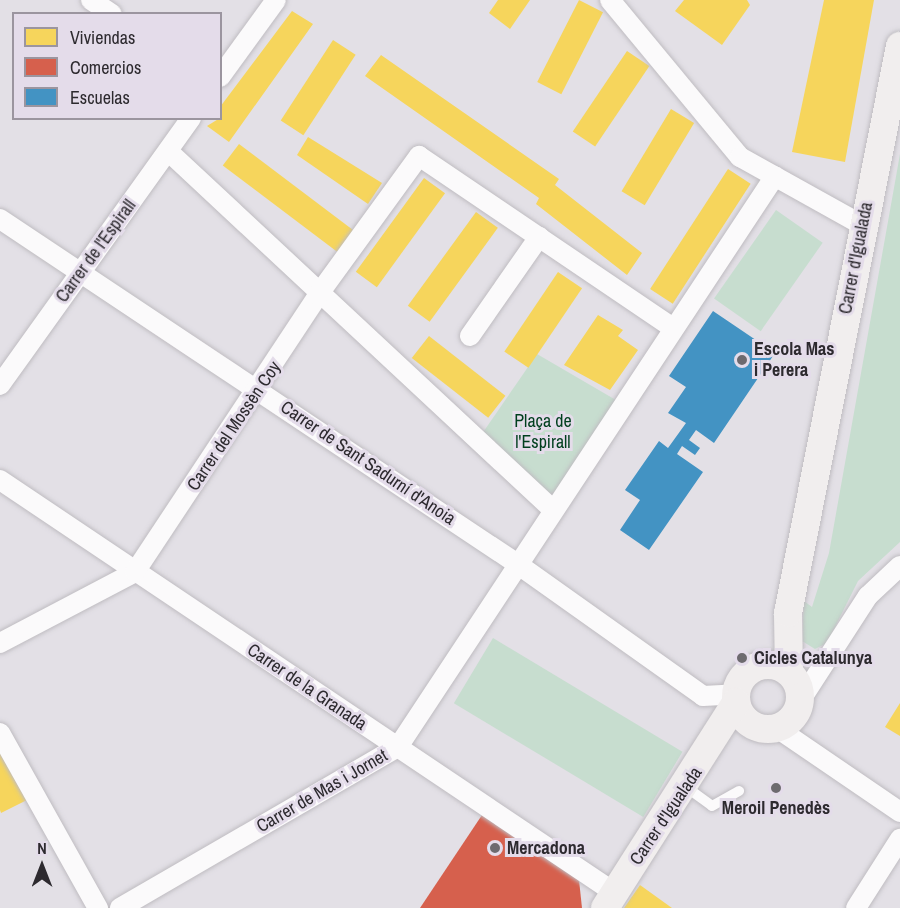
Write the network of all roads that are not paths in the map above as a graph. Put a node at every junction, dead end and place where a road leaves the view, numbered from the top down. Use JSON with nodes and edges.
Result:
{"nodes":[{"id":1,"x":91,"y":0,"type":"edge"},
{"id":2,"x":276,"y":0,"type":"edge"},
{"id":3,"x":610,"y":0,"type":"edge"},
{"id":4,"x":109,"y":12,"type":"edge"},
{"id":5,"x":900,"y":46,"type":"edge"},
{"id":6,"x":222,"y":74,"type":"edge"},
{"id":7,"x":190,"y":120,"type":"edge"},
{"id":8,"x":168,"y":151,"type":"junction"},
{"id":9,"x":775,"y":176,"type":"junction"},
{"id":10,"x":0,"y":219,"type":"edge"},
{"id":11,"x":862,"y":225,"type":"junction"},
{"id":12,"x":539,"y":237,"type":"junction"},
{"id":13,"x":79,"y":275,"type":"junction"},
{"id":14,"x":318,"y":295,"type":"junction"},
{"id":15,"x":672,"y":327,"type":"junction"},
{"id":16,"x":470,"y":336,"type":"dead end"},
{"id":17,"x":0,"y":384,"type":"edge"},
{"id":18,"x":260,"y":390,"type":"junction"},
{"id":19,"x":0,"y":480,"type":"edge"},
{"id":20,"x":551,"y":508,"type":"junction"},
{"id":21,"x":516,"y":563,"type":"junction"},
{"id":22,"x":900,"y":566,"type":"edge"},
{"id":23,"x":135,"y":572,"type":"junction"},
{"id":24,"x":0,"y":643,"type":"edge"},
{"id":25,"x":826,"y":660,"type":"junction"},
{"id":26,"x":787,"y":678,"type":"junction"},
{"id":27,"x":740,"y":706,"type":"junction"},
{"id":28,"x":777,"y":728,"type":"junction"},
{"id":29,"x":0,"y":733,"type":"edge"},
{"id":30,"x":398,"y":747,"type":"junction"},
{"id":31,"x":686,"y":787,"type":"junction"},
{"id":32,"x":739,"y":791,"type":"dead end"},
{"id":33,"x":900,"y":812,"type":"edge"},
{"id":34,"x":900,"y":839,"type":"edge"},
{"id":35,"x":610,"y":900,"type":"edge"},
{"id":36,"x":98,"y":908,"type":"edge"},
{"id":37,"x":120,"y":908,"type":"edge"},
{"id":38,"x":856,"y":908,"type":"edge"}],
"edges":[{"from":1,"to":4,"type":"street"},
{"from":2,"to":6,"type":"street"},
{"from":3,"to":9,"type":"street"},
{"from":5,"to":11,"type":"street","name":"Carrer d'Igualada"},
{"from":7,"to":8,"type":"street","name":"Carrer de l'Espirall"},
{"from":8,"to":13,"type":"street","name":"Carrer de l'Espirall"},
{"from":8,"to":14,"type":"street"},
{"from":9,"to":11,"type":"street"},
{"from":9,"to":15,"type":"street"},
{"from":10,"to":13,"type":"street","name":"Carrer de Sant Sadurní d'Anoia"},
{"from":11,"to":26,"type":"street","name":"Carrer d'Igualada"},
{"from":12,"to":14,"type":"street","name":"Carrer del Mossèn Coy"},
{"from":12,"to":15,"type":"street"},
{"from":12,"to":16,"type":"street"},
{"from":13,"to":17,"type":"street","name":"Carrer de l'Espirall"},
{"from":13,"to":18,"type":"street","name":"Carrer de Sant Sadurní d'Anoia"},
{"from":14,"to":18,"type":"street","name":"Carrer del Mossèn Coy"},
{"from":14,"to":20,"type":"street"},
{"from":15,"to":20,"type":"street"},
{"from":18,"to":21,"type":"street","name":"Carrer de Sant Sadurní d'Anoia"},
{"from":18,"to":23,"type":"street","name":"Carrer del Mossèn Coy"},
{"from":19,"to":23,"type":"street","name":"Carrer de la Granada"},
{"from":20,"to":21,"type":"street"},
{"from":21,"to":27,"type":"street","name":"Carrer de Sant Sadurní d'Anoia"},
{"from":21,"to":30,"type":"street","name":"Carrer de Mas i Jornet"},
{"from":22,"to":25,"type":"street"},
{"from":23,"to":24,"type":"street","name":"Carrer del Mossèn Coy"},
{"from":23,"to":30,"type":"street","name":"Carrer de la Granada"},
{"from":25,"to":26,"type":"street"},
{"from":25,"to":26,"type":"street"},
{"from":26,"to":27,"type":"street"},
{"from":26,"to":28,"type":"street"},
{"from":27,"to":28,"type":"street"},
{"from":27,"to":31,"type":"street","name":"Carrer d'Igualada"},
{"from":28,"to":33,"type":"street"},
{"from":29,"to":36,"type":"street"},
{"from":30,"to":35,"type":"street","name":"Carrer de la Granada"},
{"from":30,"to":37,"type":"street","name":"Carrer de Mas i Jornet"},
{"from":31,"to":32,"type":"lane"},
{"from":31,"to":35,"type":"street","name":"Carrer d'Igualada"},
{"from":34,"to":38,"type":"street"}]}
